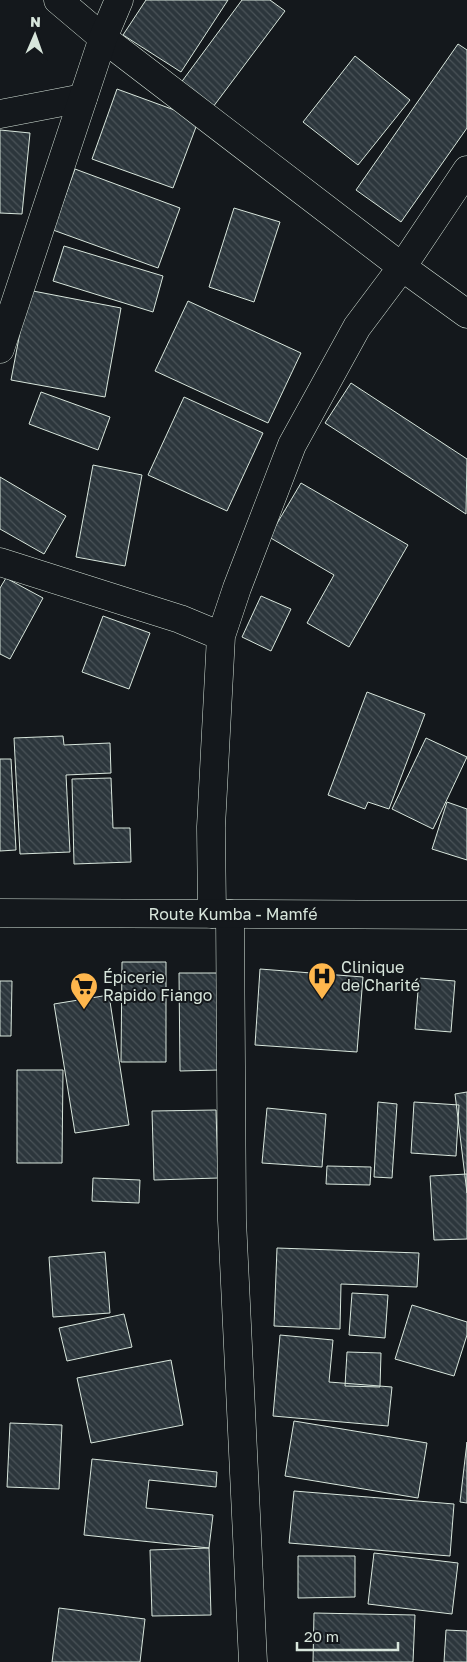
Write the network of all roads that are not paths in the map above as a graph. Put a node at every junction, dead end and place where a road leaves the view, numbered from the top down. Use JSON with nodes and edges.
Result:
{"nodes":[{"id":1,"x":58,"y":0,"type":"edge"},
{"id":2,"x":118,"y":0,"type":"edge"},
{"id":3,"x":103,"y":38,"type":"junction"},
{"id":4,"x":83,"y":98,"type":"junction"},
{"id":5,"x":0,"y":114,"type":"edge"},
{"id":6,"x":467,"y":170,"type":"edge"},
{"id":7,"x":402,"y":267,"type":"junction"},
{"id":8,"x":467,"y":314,"type":"edge"},
{"id":9,"x":0,"y":348,"type":"edge"},
{"id":10,"x":0,"y":562,"type":"edge"},
{"id":11,"x":221,"y":636,"type":"junction"},
{"id":12,"x":0,"y":913,"type":"edge"},
{"id":13,"x":221,"y":914,"type":"junction"},
{"id":14,"x":467,"y":915,"type":"edge"},
{"id":15,"x":252,"y":1662,"type":"edge"}],
"edges":[{"from":1,"to":3,"type":"main road"},
{"from":2,"to":3,"type":"main road"},
{"from":3,"to":4,"type":"main road"},
{"from":3,"to":7,"type":"main road"},
{"from":4,"to":5,"type":"main road"},
{"from":4,"to":9,"type":"main road"},
{"from":6,"to":7,"type":"main road"},
{"from":7,"to":8,"type":"main road"},
{"from":7,"to":11,"type":"main road"},
{"from":10,"to":11,"type":"main road"},
{"from":11,"to":13,"type":"main road"},
{"from":12,"to":13,"type":"main road","name":"Route Kumba - Mamfé"},
{"from":13,"to":14,"type":"main road","name":"Route Kumba - Mamfé"},
{"from":13,"to":15,"type":"main road"}]}
